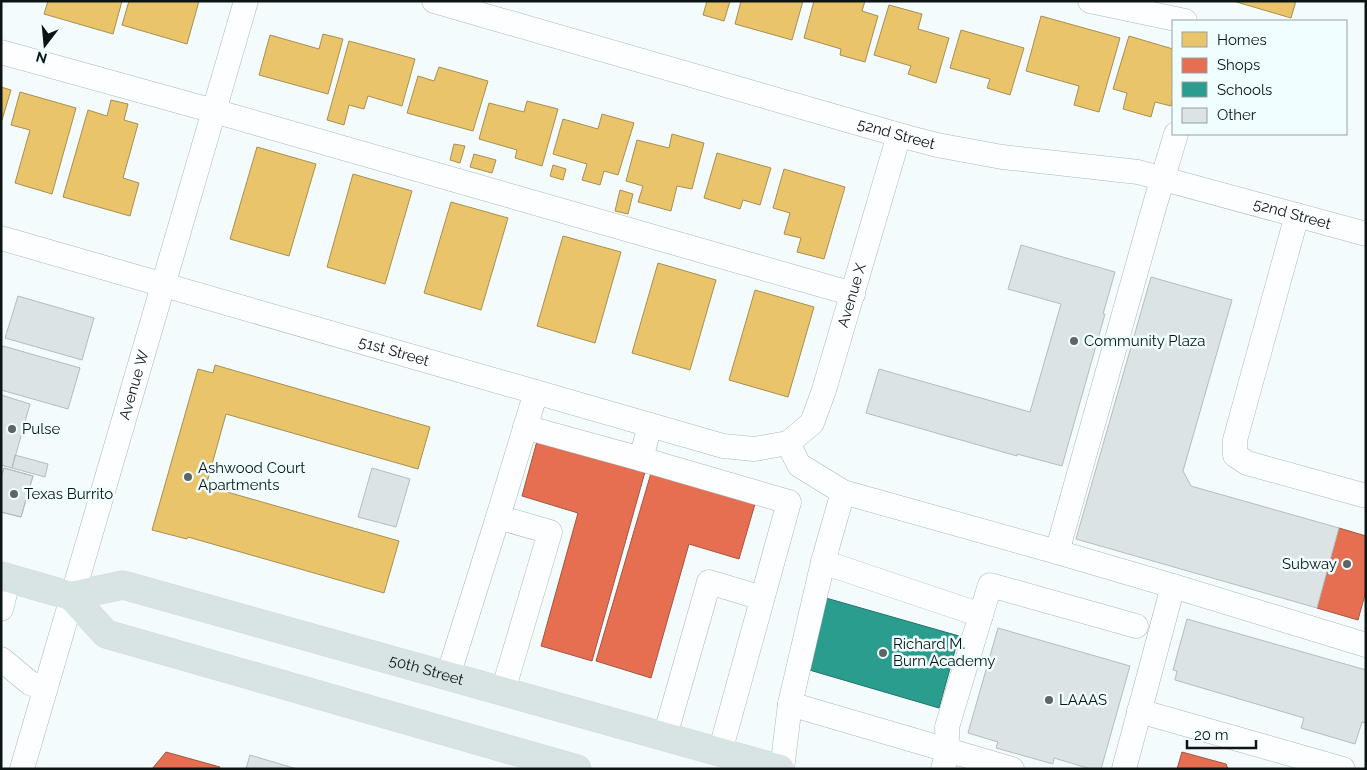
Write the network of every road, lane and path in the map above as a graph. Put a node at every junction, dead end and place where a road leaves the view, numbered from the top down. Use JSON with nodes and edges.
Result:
{"nodes":[{"id":1,"x":246,"y":1,"type":"edge"},
{"id":2,"x":434,"y":1,"type":"edge"},
{"id":3,"x":1090,"y":1,"type":"edge"},
{"id":4,"x":1180,"y":20,"type":"edge"},
{"id":5,"x":1,"y":52,"type":"edge"},
{"id":6,"x":214,"y":111,"type":"junction"},
{"id":7,"x":899,"y":135,"type":"junction"},
{"id":8,"x":1176,"y":135,"type":"edge"},
{"id":9,"x":1162,"y":179,"type":"junction"},
{"id":10,"x":1298,"y":215,"type":"junction"},
{"id":11,"x":1366,"y":234,"type":"edge"},
{"id":12,"x":1,"y":238,"type":"edge"},
{"id":13,"x":164,"y":285,"type":"junction"},
{"id":14,"x":852,"y":294,"type":"junction"},
{"id":15,"x":536,"y":392,"type":"junction"},
{"id":16,"x":650,"y":425,"type":"junction"},
{"id":17,"x":525,"y":427,"type":"junction"},
{"id":18,"x":687,"y":436,"type":"junction"},
{"id":19,"x":788,"y":443,"type":"junction"},
{"id":20,"x":745,"y":448,"type":"junction"},
{"id":21,"x":641,"y":459,"type":"junction"},
{"id":22,"x":678,"y":470,"type":"junction"},
{"id":23,"x":736,"y":486,"type":"junction"},
{"id":24,"x":843,"y":492,"type":"junction"},
{"id":25,"x":1366,"y":496,"type":"edge"},
{"id":26,"x":498,"y":517,"type":"junction"},
{"id":27,"x":1057,"y":552,"type":"junction"},
{"id":28,"x":823,"y":562,"type":"junction"},
{"id":29,"x":5,"y":577,"type":"edge"},
{"id":30,"x":1173,"y":586,"type":"junction"},
{"id":31,"x":72,"y":596,"type":"junction"},
{"id":32,"x":762,"y":598,"type":"junction"},
{"id":33,"x":1,"y":609,"type":"edge"},
{"id":34,"x":981,"y":615,"type":"junction"},
{"id":35,"x":1136,"y":626,"type":"dead end"},
{"id":36,"x":1366,"y":645,"type":"edge"},
{"id":37,"x":1,"y":659,"type":"edge"},
{"id":38,"x":448,"y":676,"type":"junction"},
{"id":39,"x":45,"y":689,"type":"junction"},
{"id":40,"x":502,"y":691,"type":"junction"},
{"id":41,"x":790,"y":704,"type":"junction"},
{"id":42,"x":1139,"y":711,"type":"junction"},
{"id":43,"x":665,"y":736,"type":"junction"},
{"id":44,"x":720,"y":752,"type":"junction"},
{"id":45,"x":515,"y":760,"type":"edge"},
{"id":46,"x":945,"y":760,"type":"edge"},
{"id":47,"x":22,"y":769,"type":"edge"},
{"id":48,"x":577,"y":769,"type":"edge"},
{"id":49,"x":781,"y":769,"type":"edge"},
{"id":50,"x":1012,"y":769,"type":"edge"},
{"id":51,"x":1124,"y":769,"type":"edge"},
{"id":52,"x":1343,"y":769,"type":"edge"}],
"edges":[{"from":1,"to":6,"type":"street","name":"Avenue W"},
{"from":2,"to":7,"type":"street","name":"52nd Street"},
{"from":3,"to":4,"type":"street"},
{"from":5,"to":6,"type":"street"},
{"from":6,"to":13,"type":"street","name":"Avenue W"},
{"from":6,"to":14,"type":"street"},
{"from":7,"to":9,"type":"street","name":"52nd Street"},
{"from":7,"to":14,"type":"street","name":"Avenue X"},
{"from":8,"to":9,"type":"street"},
{"from":9,"to":10,"type":"street","name":"52nd Street"},
{"from":9,"to":27,"type":"street"},
{"from":10,"to":11,"type":"street","name":"52nd Street"},
{"from":10,"to":25,"type":"street"},
{"from":12,"to":13,"type":"street","name":"51st Street"},
{"from":13,"to":15,"type":"street","name":"51st Street"},
{"from":13,"to":31,"type":"street","name":"Avenue W"},
{"from":14,"to":19,"type":"street","name":"Avenue X"},
{"from":15,"to":16,"type":"street","name":"51st Street"},
{"from":15,"to":17,"type":"street"},
{"from":16,"to":18,"type":"street","name":"51st Street"},
{"from":16,"to":21,"type":"street"},
{"from":17,"to":21,"type":"street"},
{"from":17,"to":26,"type":"street"},
{"from":18,"to":20,"type":"street","name":"51st Street"},
{"from":18,"to":22,"type":"street"},
{"from":19,"to":20,"type":"street","name":"51st Street"},
{"from":19,"to":24,"type":"street"},
{"from":20,"to":23,"type":"street"},
{"from":21,"to":22,"type":"street"},
{"from":22,"to":23,"type":"street"},
{"from":23,"to":32,"type":"street"},
{"from":24,"to":27,"type":"street"},
{"from":24,"to":28,"type":"street"},
{"from":26,"to":38,"type":"street"},
{"from":26,"to":40,"type":"street"},
{"from":27,"to":30,"type":"street"},
{"from":28,"to":34,"type":"street"},
{"from":28,"to":41,"type":"street"},
{"from":29,"to":31,"type":"main road","name":"50th Street"},
{"from":29,"to":33,"type":"street"},
{"from":30,"to":36,"type":"street"},
{"from":30,"to":42,"type":"street"},
{"from":31,"to":38,"type":"main road","name":"50th Street"},
{"from":31,"to":39,"type":"street","name":"Avenue W"},
{"from":31,"to":45,"type":"main road"},
{"from":32,"to":43,"type":"street"},
{"from":32,"to":44,"type":"street"},
{"from":34,"to":35,"type":"street"},
{"from":34,"to":46,"type":"street"},
{"from":37,"to":39,"type":"street"},
{"from":38,"to":40,"type":"main road","name":"50th Street"},
{"from":39,"to":47,"type":"street","name":"Avenue W"},
{"from":40,"to":43,"type":"main road","name":"50th Street"},
{"from":41,"to":46,"type":"street"},
{"from":41,"to":49,"type":"street"},
{"from":42,"to":51,"type":"street"},
{"from":42,"to":52,"type":"street"},
{"from":43,"to":44,"type":"main road","name":"50th Street"},
{"from":44,"to":49,"type":"main road","name":"50th Street"},
{"from":45,"to":48,"type":"main road"},
{"from":46,"to":50,"type":"street"}]}
